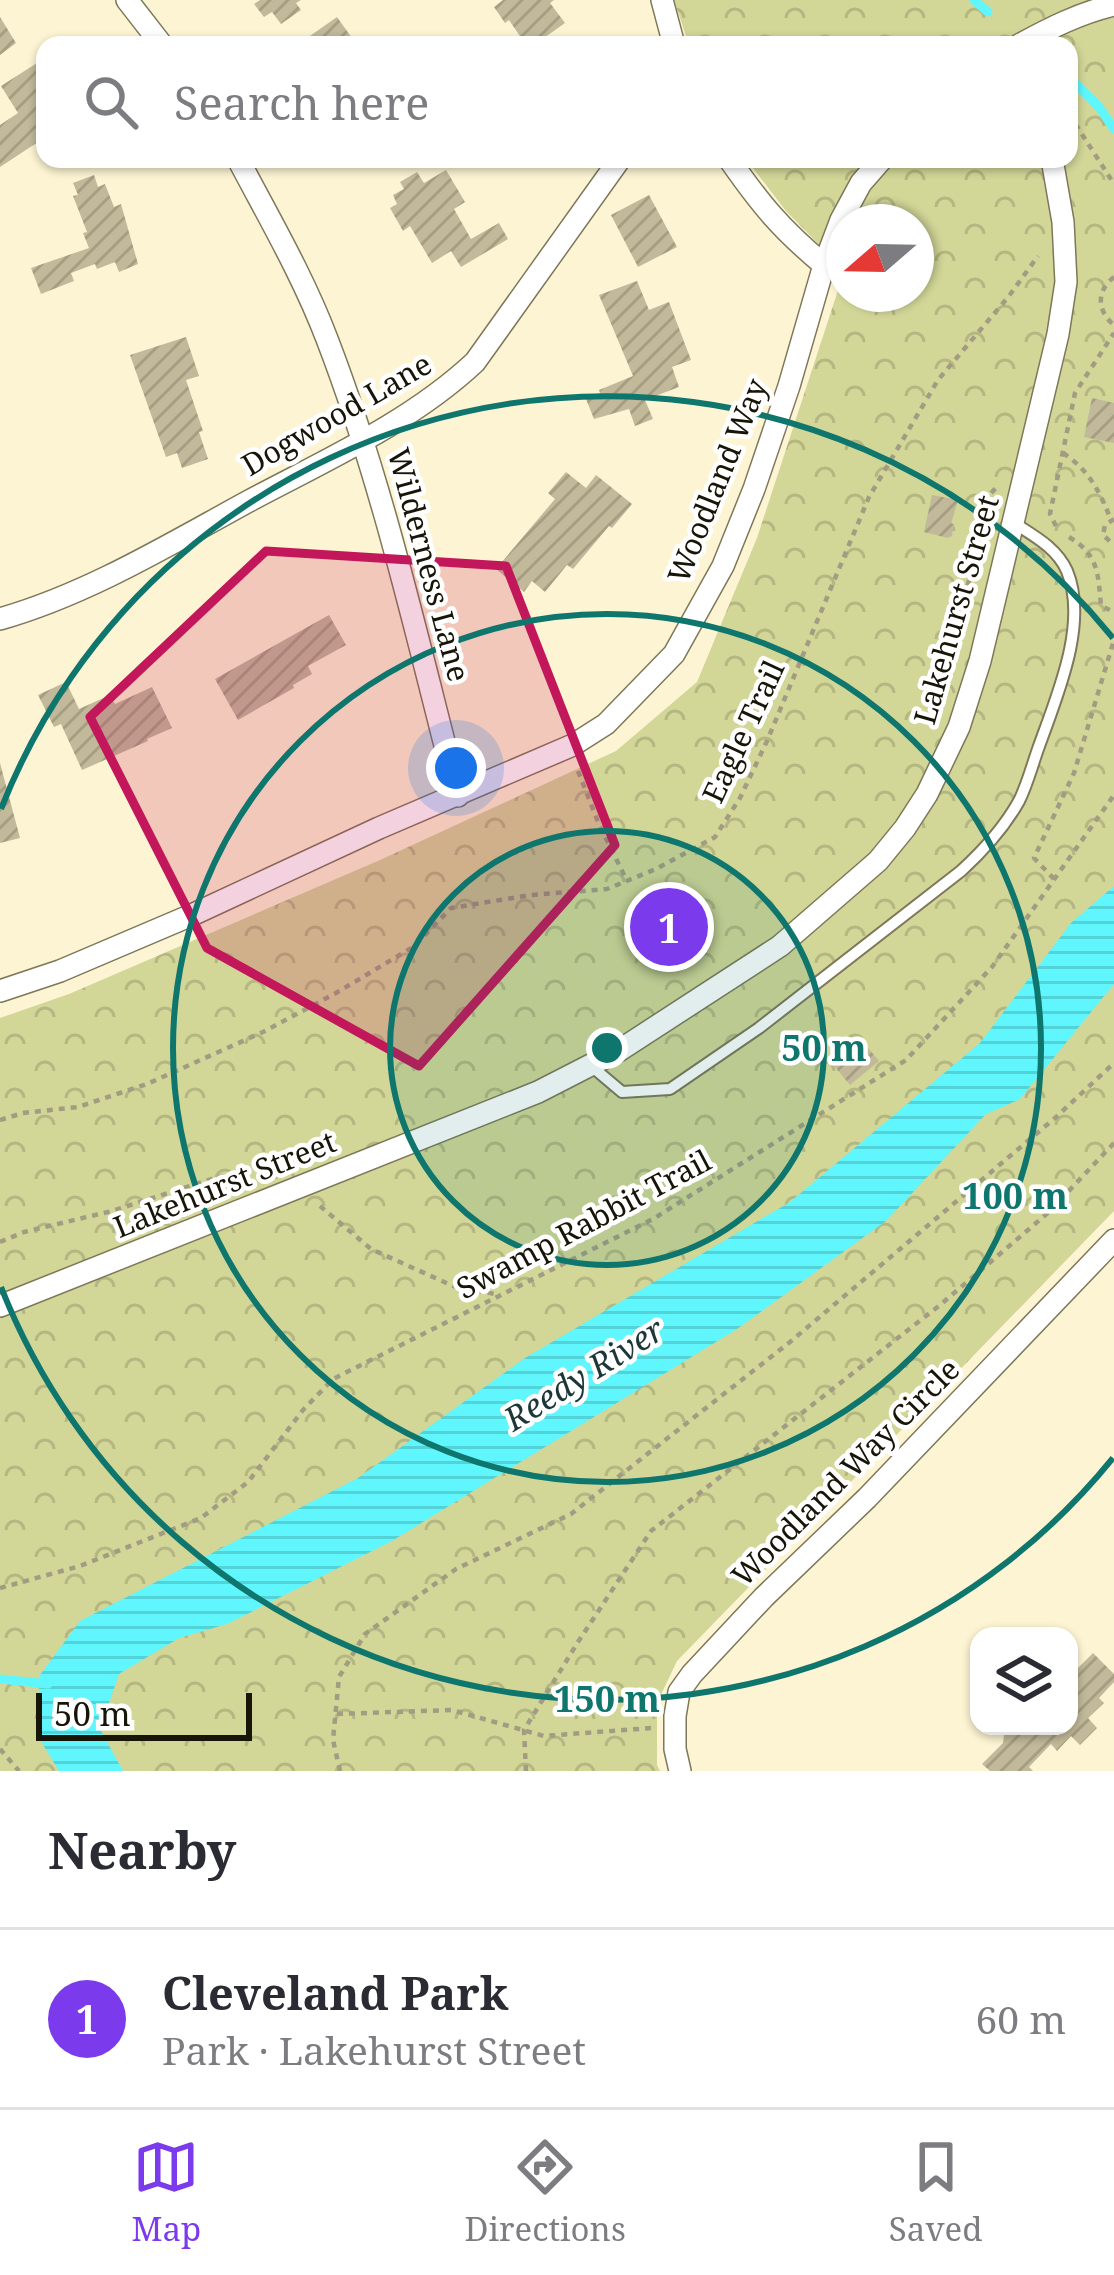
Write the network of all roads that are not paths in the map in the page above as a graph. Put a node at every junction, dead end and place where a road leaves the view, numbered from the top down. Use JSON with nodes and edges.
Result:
{"nodes":[{"id":1,"x":127,"y":0,"type":"edge"},
{"id":2,"x":662,"y":0,"type":"edge"},
{"id":3,"x":1114,"y":5,"type":"edge"},
{"id":4,"x":155,"y":36,"type":"edge"},
{"id":5,"x":672,"y":36,"type":"edge"},
{"id":6,"x":1035,"y":36,"type":"edge"},
{"id":7,"x":243,"y":168,"type":"edge"},
{"id":8,"x":614,"y":168,"type":"edge"},
{"id":9,"x":735,"y":168,"type":"edge"},
{"id":10,"x":874,"y":168,"type":"edge"},
{"id":11,"x":1054,"y":168,"type":"edge"},
{"id":12,"x":824,"y":266,"type":"junction"},
{"id":13,"x":363,"y":440,"type":"junction"},
{"id":14,"x":1014,"y":523,"type":"junction"},
{"id":15,"x":0,"y":619,"type":"edge"},
{"id":16,"x":458,"y":796,"type":"junction"},
{"id":17,"x":0,"y":991,"type":"edge"},
{"id":18,"x":590,"y":1065,"type":"junction"},
{"id":19,"x":1114,"y":1240,"type":"edge"},
{"id":20,"x":0,"y":1306,"type":"edge"},
{"id":21,"x":680,"y":1771,"type":"edge"}],
"edges":[{"from":1,"to":4,"type":"street"},
{"from":2,"to":5,"type":"street"},
{"from":3,"to":6,"type":"street"},
{"from":7,"to":13,"type":"street","name":"Wilderness Lane"},
{"from":8,"to":13,"type":"street","name":"Dogwood Lane"},
{"from":9,"to":12,"type":"street"},
{"from":10,"to":12,"type":"street","name":"Woodland Way"},
{"from":11,"to":14,"type":"street","name":"Lakehurst Street"},
{"from":12,"to":16,"type":"street","name":"Woodland Way"},
{"from":13,"to":15,"type":"street","name":"Dogwood Lane"},
{"from":13,"to":16,"type":"street","name":"Wilderness Lane"},
{"from":14,"to":18,"type":"street","name":"Lakehurst Street"},
{"from":14,"to":18,"type":"lane"},
{"from":16,"to":17,"type":"street","name":"Woodland Way"},
{"from":18,"to":20,"type":"street","name":"Lakehurst Street"},
{"from":19,"to":21,"type":"street","name":"Woodland Way Circle"}]}
